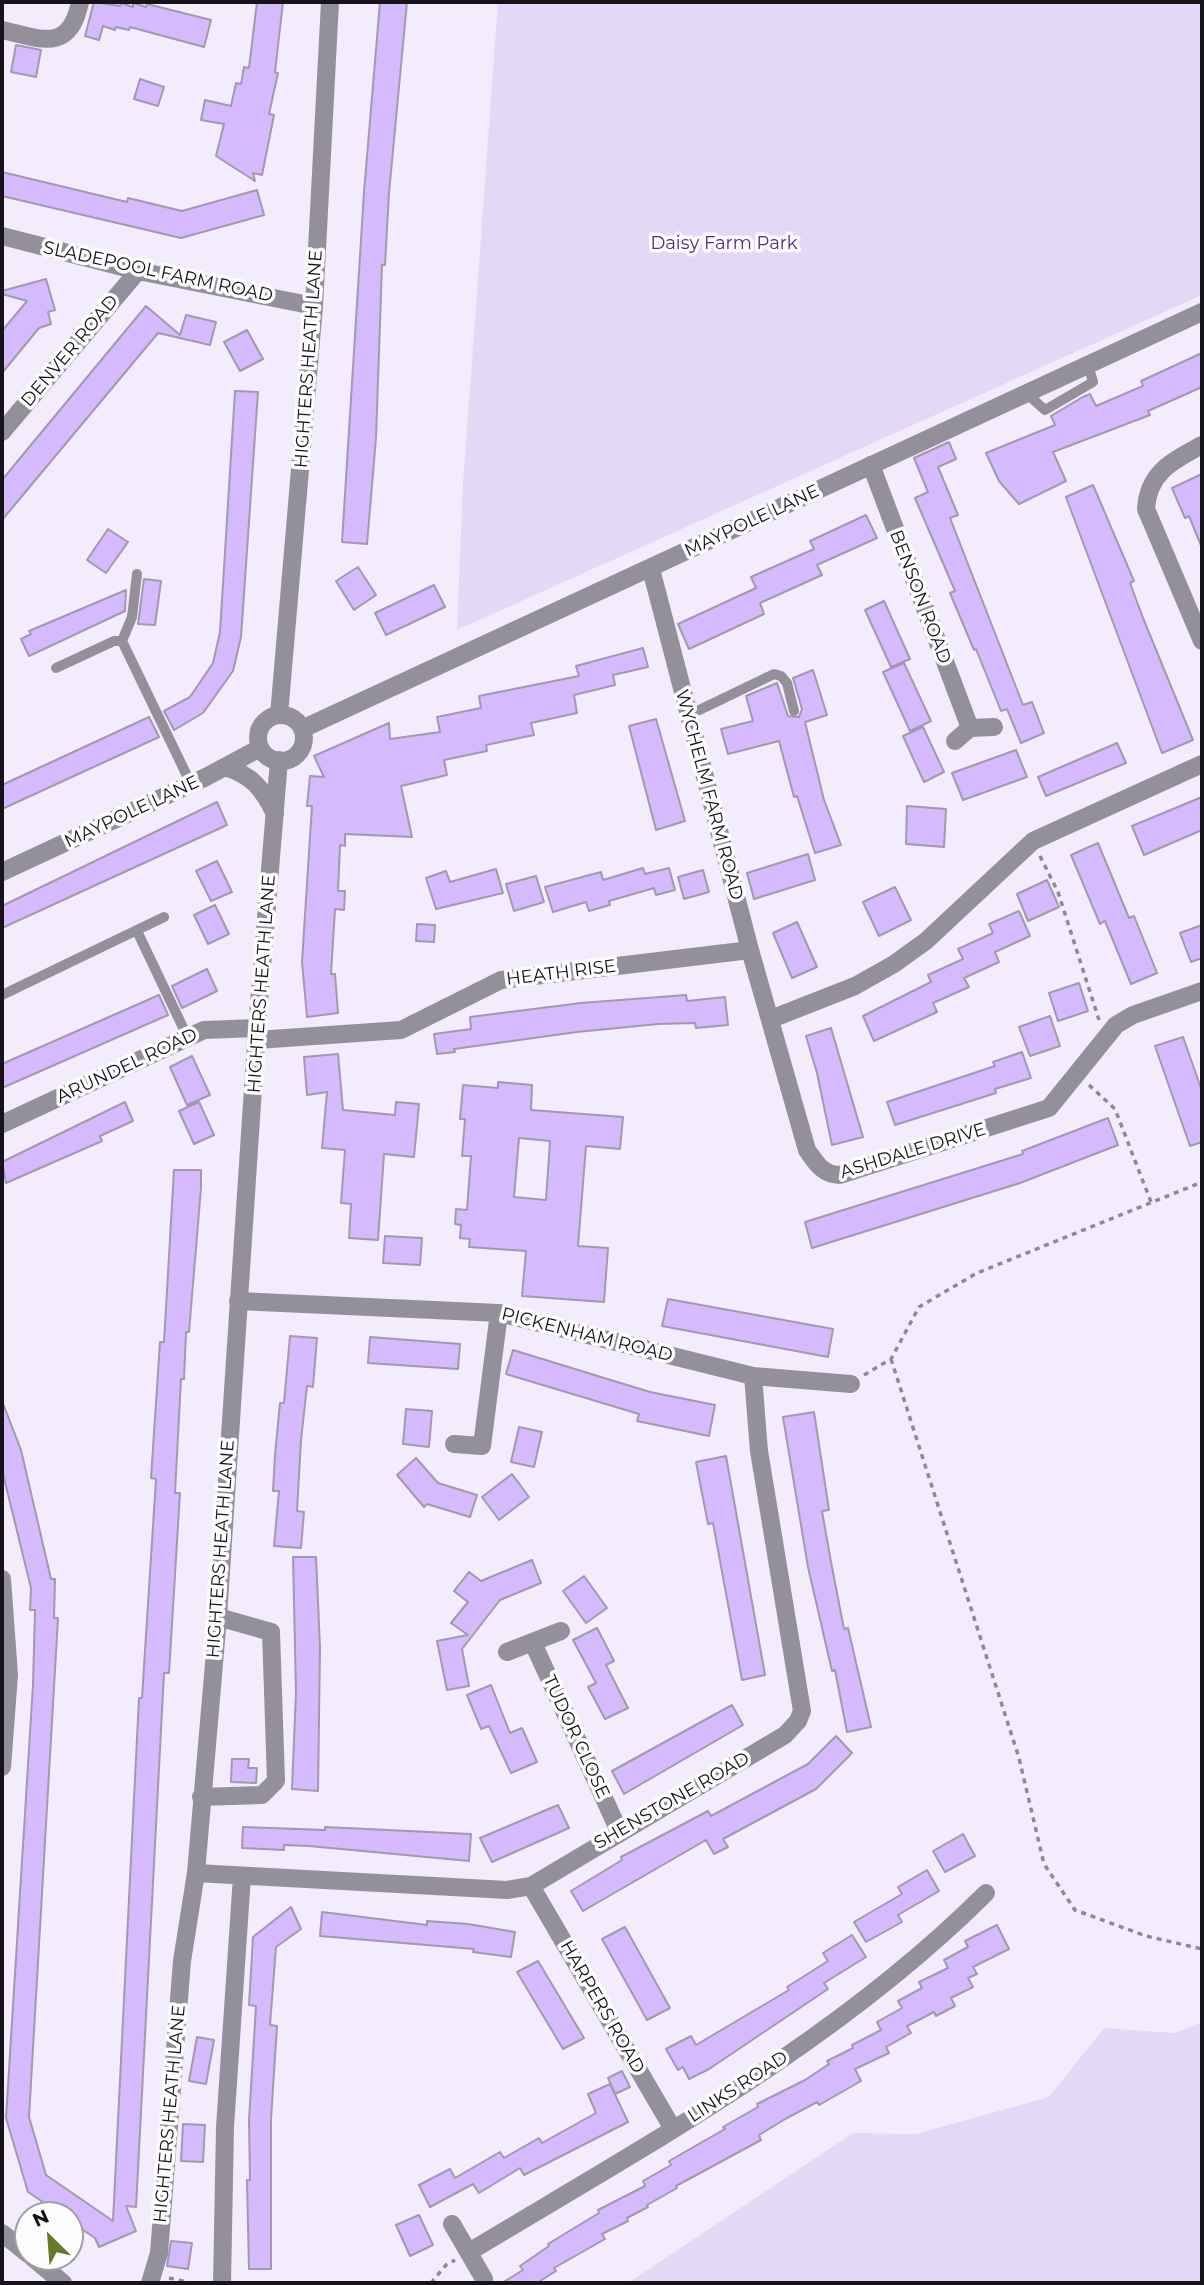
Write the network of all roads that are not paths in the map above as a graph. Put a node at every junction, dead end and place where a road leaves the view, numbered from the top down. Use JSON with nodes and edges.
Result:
{"nodes":[{"id":1,"x":80,"y":2,"type":"edge"},
{"id":2,"x":330,"y":2,"type":"edge"},
{"id":3,"x":2,"y":30,"type":"edge"},
{"id":4,"x":2,"y":236,"type":"edge"},
{"id":5,"x":138,"y":271,"type":"junction"},
{"id":6,"x":314,"y":306,"type":"junction"},
{"id":7,"x":1202,"y":313,"type":"edge"},
{"id":8,"x":2,"y":432,"type":"edge"},
{"id":9,"x":1202,"y":445,"type":"edge"},
{"id":10,"x":871,"y":465,"type":"junction"},
{"id":11,"x":651,"y":569,"type":"junction"},
{"id":12,"x":137,"y":574,"type":"dead end"},
{"id":13,"x":122,"y":641,"type":"junction"},
{"id":14,"x":1202,"y":641,"type":"edge"},
{"id":15,"x":56,"y":668,"type":"dead end"},
{"id":16,"x":794,"y":712,"type":"dead end"},
{"id":17,"x":279,"y":715,"type":"junction"},
{"id":18,"x":689,"y":715,"type":"junction"},
{"id":19,"x":994,"y":727,"type":"dead end"},
{"id":20,"x":970,"y":728,"type":"junction"},
{"id":21,"x":302,"y":729,"type":"junction"},
{"id":22,"x":955,"y":741,"type":"dead end"},
{"id":23,"x":260,"y":748,"type":"junction"},
{"id":24,"x":279,"y":760,"type":"junction"},
{"id":25,"x":1202,"y":764,"type":"edge"},
{"id":26,"x":225,"y":767,"type":"junction"},
{"id":27,"x":191,"y":784,"type":"junction"},
{"id":28,"x":275,"y":814,"type":"junction"},
{"id":29,"x":2,"y":872,"type":"edge"},
{"id":30,"x":164,"y":918,"type":"dead end"},
{"id":31,"x":137,"y":931,"type":"junction"},
{"id":32,"x":750,"y":950,"type":"junction"},
{"id":33,"x":1202,"y":991,"type":"edge"},
{"id":34,"x":2,"y":995,"type":"edge"},
{"id":35,"x":771,"y":1019,"type":"junction"},
{"id":36,"x":257,"y":1034,"type":"junction"},
{"id":37,"x":188,"y":1038,"type":"junction"},
{"id":38,"x":2,"y":1124,"type":"edge"},
{"id":39,"x":238,"y":1301,"type":"junction"},
{"id":40,"x":499,"y":1312,"type":"junction"},
{"id":41,"x":753,"y":1376,"type":"junction"},
{"id":42,"x":851,"y":1384,"type":"road end"},
{"id":43,"x":454,"y":1444,"type":"dead end"},
{"id":44,"x":2,"y":1579,"type":"edge"},
{"id":45,"x":218,"y":1617,"type":"junction"},
{"id":46,"x":561,"y":1631,"type":"dead end"},
{"id":47,"x":533,"y":1643,"type":"junction"},
{"id":48,"x":507,"y":1652,"type":"dead end"},
{"id":49,"x":5,"y":1675,"type":"edge"},
{"id":50,"x":2,"y":1767,"type":"edge"},
{"id":51,"x":201,"y":1797,"type":"junction"},
{"id":52,"x":619,"y":1831,"type":"junction"},
{"id":53,"x":195,"y":1873,"type":"junction"},
{"id":54,"x":242,"y":1876,"type":"junction"},
{"id":55,"x":531,"y":1886,"type":"junction"},
{"id":56,"x":986,"y":1893,"type":"dead end"},
{"id":57,"x":673,"y":2129,"type":"junction"},
{"id":58,"x":453,"y":2224,"type":"dead end"},
{"id":59,"x":469,"y":2252,"type":"junction"},
{"id":60,"x":49,"y":2271,"type":"edge"},
{"id":61,"x":484,"y":2279,"type":"dead end"},
{"id":62,"x":63,"y":2283,"type":"edge"},
{"id":63,"x":150,"y":2283,"type":"edge"},
{"id":64,"x":222,"y":2283,"type":"edge"}],
"edges":[{"from":1,"to":3,"type":"street"},
{"from":2,"to":6,"type":"street","name":"HIGHTERS HEATH LANE"},
{"from":4,"to":5,"type":"street","name":"SLADEPOOL FARM ROAD"},
{"from":5,"to":6,"type":"street","name":"SLADEPOOL FARM ROAD"},
{"from":5,"to":8,"type":"street","name":"DENVER ROAD"},
{"from":6,"to":17,"type":"street","name":"HIGHTERS HEATH LANE"},
{"from":7,"to":10,"type":"street","name":"MAYPOLE LANE"},
{"from":9,"to":14,"type":"street"},
{"from":10,"to":11,"type":"street","name":"MAYPOLE LANE"},
{"from":10,"to":20,"type":"street","name":"BENSON ROAD"},
{"from":11,"to":18,"type":"street","name":"WYCHELM FARM ROAD"},
{"from":11,"to":21,"type":"street","name":"MAYPOLE LANE"},
{"from":12,"to":13,"type":"lane"},
{"from":13,"to":15,"type":"lane"},
{"from":13,"to":27,"type":"lane"},
{"from":16,"to":18,"type":"lane"},
{"from":17,"to":21,"type":"street"},
{"from":17,"to":23,"type":"street"},
{"from":18,"to":32,"type":"street","name":"WYCHELM FARM ROAD"},
{"from":19,"to":20,"type":"street"},
{"from":20,"to":22,"type":"street"},
{"from":21,"to":24,"type":"street"},
{"from":23,"to":24,"type":"street"},
{"from":23,"to":26,"type":"street","name":"MAYPOLE LANE"},
{"from":24,"to":28,"type":"street","name":"HIGHTERS HEATH LANE"},
{"from":25,"to":35,"type":"street"},
{"from":26,"to":27,"type":"street","name":"MAYPOLE LANE"},
{"from":26,"to":28,"type":"street"},
{"from":27,"to":29,"type":"street","name":"MAYPOLE LANE"},
{"from":28,"to":36,"type":"street","name":"HIGHTERS HEATH LANE"},
{"from":30,"to":31,"type":"lane"},
{"from":31,"to":34,"type":"lane"},
{"from":31,"to":37,"type":"lane"},
{"from":32,"to":35,"type":"street","name":"WYCHELM FARM ROAD"},
{"from":32,"to":36,"type":"street","name":"HEATH RISE"},
{"from":33,"to":35,"type":"street","name":"ASHDALE DRIVE"},
{"from":36,"to":37,"type":"street","name":"ARUNDEL ROAD"},
{"from":36,"to":39,"type":"street","name":"HIGHTERS HEATH LANE"},
{"from":37,"to":38,"type":"street","name":"ARUNDEL ROAD"},
{"from":39,"to":40,"type":"street","name":"PICKENHAM ROAD"},
{"from":39,"to":45,"type":"street","name":"HIGHTERS HEATH LANE"},
{"from":40,"to":41,"type":"street","name":"PICKENHAM ROAD"},
{"from":40,"to":43,"type":"street"},
{"from":41,"to":42,"type":"street","name":"PICKENHAM ROAD"},
{"from":41,"to":52,"type":"street","name":"SHENSTONE ROAD"},
{"from":44,"to":49,"type":"street"},
{"from":45,"to":51,"type":"street","name":"HIGHTERS HEATH LANE"},
{"from":45,"to":51,"type":"street"},
{"from":46,"to":47,"type":"street"},
{"from":47,"to":48,"type":"street"},
{"from":47,"to":52,"type":"street","name":"TUDOR CLOSE"},
{"from":49,"to":50,"type":"street"},
{"from":51,"to":53,"type":"street","name":"HIGHTERS HEATH LANE"},
{"from":52,"to":55,"type":"street","name":"SHENSTONE ROAD"},
{"from":53,"to":54,"type":"street","name":"SHENSTONE ROAD"},
{"from":53,"to":63,"type":"street","name":"HIGHTERS HEATH LANE"},
{"from":54,"to":55,"type":"street","name":"SHENSTONE ROAD"},
{"from":54,"to":64,"type":"street"},
{"from":55,"to":57,"type":"street","name":"HARPERS ROAD"},
{"from":56,"to":57,"type":"street","name":"LINKS ROAD"},
{"from":57,"to":59,"type":"street","name":"LINKS ROAD"},
{"from":58,"to":59,"type":"street"},
{"from":59,"to":61,"type":"street"},
{"from":60,"to":62,"type":"street"}]}
